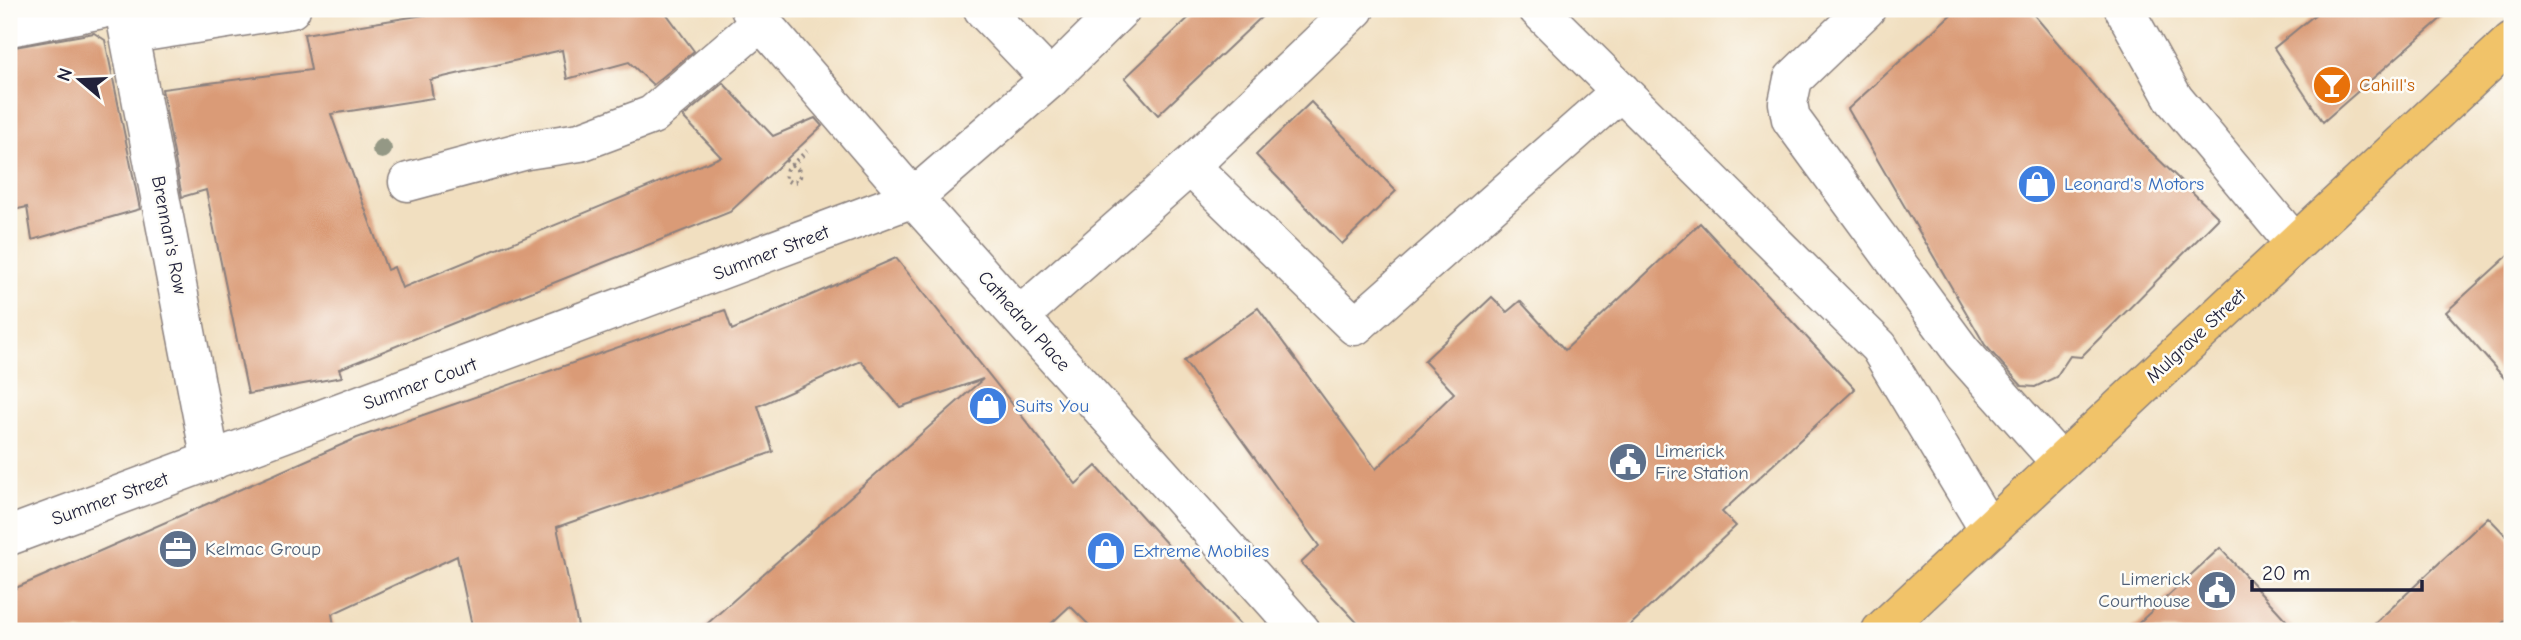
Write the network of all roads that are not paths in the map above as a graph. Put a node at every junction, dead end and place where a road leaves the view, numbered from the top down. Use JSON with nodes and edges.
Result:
{"nodes":[{"id":1,"x":102,"y":9,"type":"edge"},
{"id":2,"x":291,"y":9,"type":"edge"},
{"id":3,"x":983,"y":9,"type":"edge"},
{"id":4,"x":1121,"y":9,"type":"edge"},
{"id":5,"x":1355,"y":9,"type":"edge"},
{"id":6,"x":1538,"y":9,"type":"edge"},
{"id":7,"x":1866,"y":9,"type":"edge"},
{"id":8,"x":2124,"y":9,"type":"edge"},
{"id":9,"x":755,"y":15,"type":"edge"},
{"id":10,"x":128,"y":21,"type":"edge"},
{"id":11,"x":9,"y":27,"type":"edge"},
{"id":12,"x":2512,"y":41,"type":"edge"},
{"id":13,"x":1050,"y":79,"type":"junction"},
{"id":14,"x":1620,"y":91,"type":"junction"},
{"id":15,"x":1189,"y":166,"type":"junction"},
{"id":16,"x":408,"y":182,"type":"dead end"},
{"id":17,"x":913,"y":198,"type":"junction"},
{"id":18,"x":2295,"y":244,"type":"junction"},
{"id":19,"x":629,"y":307,"type":"joint"},
{"id":20,"x":1020,"y":316,"type":"junction"},
{"id":21,"x":211,"y":462,"type":"junction"},
{"id":22,"x":2061,"y":463,"type":"junction"},
{"id":23,"x":1989,"y":530,"type":"junction"},
{"id":24,"x":9,"y":536,"type":"edge"},
{"id":25,"x":1301,"y":631,"type":"edge"},
{"id":26,"x":1881,"y":631,"type":"edge"}],
"edges":[{"from":1,"to":11,"type":"street"},
{"from":2,"to":10,"type":"street"},
{"from":3,"to":13,"type":"street"},
{"from":4,"to":13,"type":"street","name":"Summer Street"},
{"from":5,"to":15,"type":"street"},
{"from":6,"to":14,"type":"street"},
{"from":7,"to":22,"type":"street"},
{"from":8,"to":18,"type":"street"},
{"from":9,"to":16,"type":"street"},
{"from":9,"to":17,"type":"street","name":"Cathedral Place"},
{"from":10,"to":21,"type":"street","name":"Brennan's Row"},
{"from":12,"to":18,"type":"main road","name":"Mulgrave Street"},
{"from":13,"to":17,"type":"street","name":"Summer Street"},
{"from":14,"to":15,"type":"street"},
{"from":14,"to":23,"type":"street"},
{"from":15,"to":20,"type":"street"},
{"from":17,"to":19,"type":"street","name":"Summer Street"},
{"from":17,"to":20,"type":"street","name":"Cathedral Place"},
{"from":18,"to":22,"type":"main road","name":"Mulgrave Street"},
{"from":19,"to":21,"type":"street","name":"Summer Court"},
{"from":20,"to":25,"type":"street","name":"Cathedral Place"},
{"from":21,"to":24,"type":"street","name":"Summer Street"},
{"from":22,"to":23,"type":"main road","name":"Mulgrave Street"},
{"from":23,"to":26,"type":"main road","name":"Mulgrave Street"}]}
